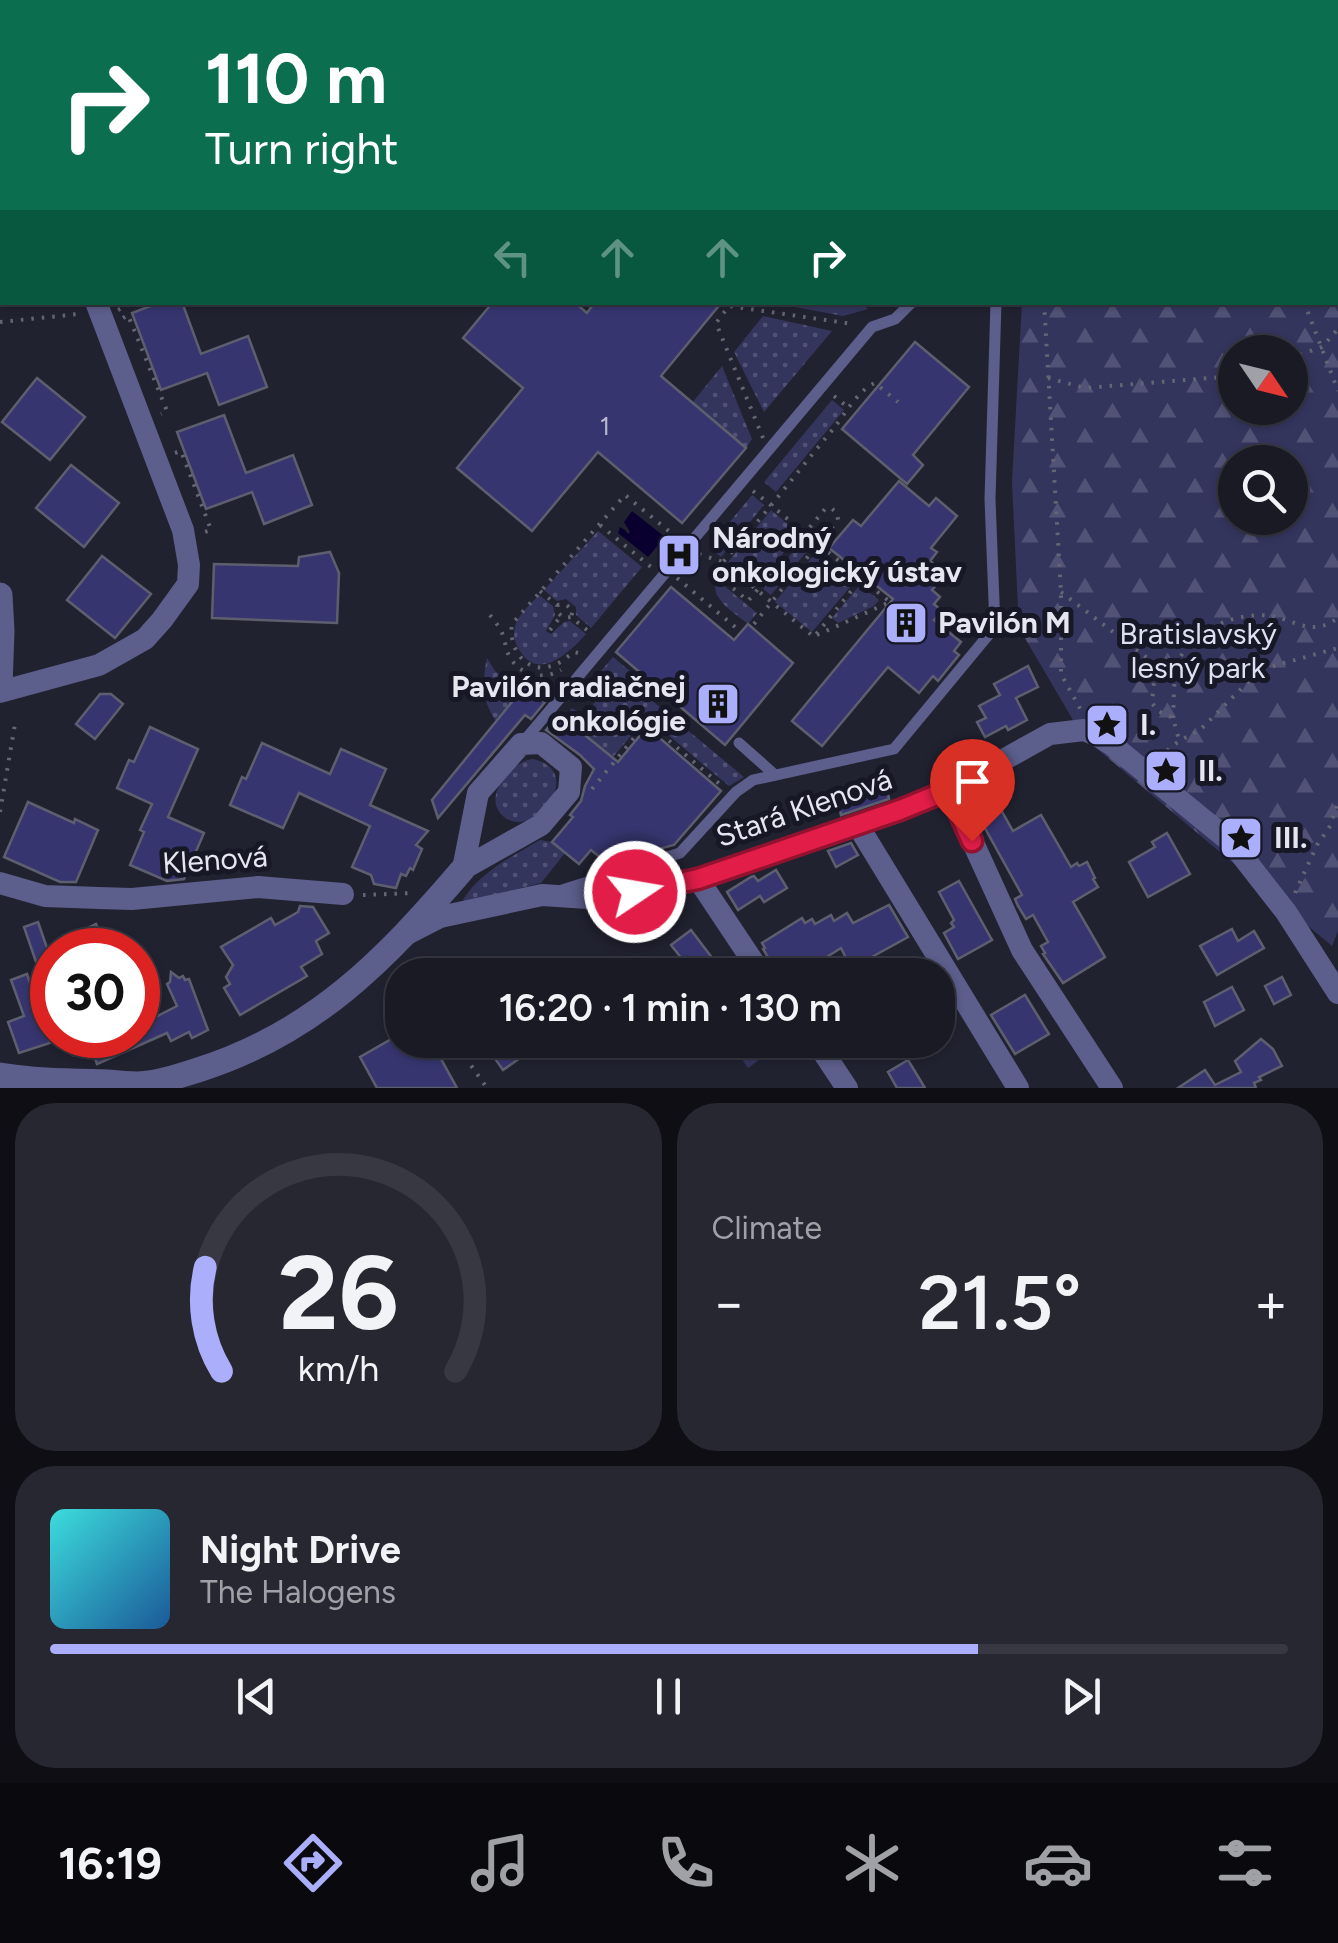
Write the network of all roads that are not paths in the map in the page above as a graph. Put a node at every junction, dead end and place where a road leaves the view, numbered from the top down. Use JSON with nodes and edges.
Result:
{"nodes":[{"id":1,"x":909,"y":305,"type":"edge"},
{"id":2,"x":996,"y":305,"type":"edge"},
{"id":3,"x":100,"y":312,"type":"edge"},
{"id":4,"x":0,"y":595,"type":"edge"},
{"id":5,"x":1,"y":631,"type":"edge"},
{"id":6,"x":0,"y":689,"type":"edge"},
{"id":7,"x":738,"y":743,"type":"dead end"},
{"id":8,"x":521,"y":744,"type":"junction"},
{"id":9,"x":775,"y":775,"type":"junction"},
{"id":10,"x":949,"y":790,"type":"junction"},
{"id":11,"x":857,"y":824,"type":"junction"},
{"id":12,"x":463,"y":870,"type":"junction"},
{"id":13,"x":698,"y":879,"type":"junction"},
{"id":14,"x":0,"y":883,"type":"edge"},
{"id":15,"x":343,"y":894,"type":"road end"},
{"id":16,"x":549,"y":894,"type":"junction"},
{"id":17,"x":405,"y":935,"type":"junction"},
{"id":18,"x":751,"y":958,"type":"edge"},
{"id":19,"x":1338,"y":993,"type":"edge"},
{"id":20,"x":827,"y":1058,"type":"edge"},
{"id":21,"x":0,"y":1075,"type":"edge"},
{"id":22,"x":181,"y":1082,"type":"edge"},
{"id":23,"x":139,"y":1086,"type":"edge"},
{"id":24,"x":848,"y":1088,"type":"edge"},
{"id":25,"x":1018,"y":1088,"type":"edge"},
{"id":26,"x":1112,"y":1088,"type":"edge"}],
"edges":[{"from":1,"to":8,"type":"lane"},
{"from":2,"to":9,"type":"lane"},
{"from":3,"to":6,"type":"street"},
{"from":4,"to":5,"type":"street"},
{"from":5,"to":6,"type":"street"},
{"from":7,"to":9,"type":"lane"},
{"from":8,"to":12,"type":"street"},
{"from":8,"to":12,"type":"street"},
{"from":9,"to":16,"type":"lane"},
{"from":10,"to":11,"type":"street","name":"Stará Klenová"},
{"from":10,"to":19,"type":"street","name":"Stará Klenová"},
{"from":10,"to":26,"type":"street"},
{"from":11,"to":13,"type":"street","name":"Stará Klenová"},
{"from":11,"to":25,"type":"street"},
{"from":12,"to":17,"type":"street"},
{"from":13,"to":16,"type":"street","name":"Stará Klenová"},
{"from":13,"to":18,"type":"street","name":"Stará Klenová"},
{"from":14,"to":15,"type":"street","name":"Klenová"},
{"from":16,"to":17,"type":"street","name":"Stará Klenová"},
{"from":17,"to":22,"type":"street","name":"Stará Klenová"},
{"from":20,"to":24,"type":"street"},
{"from":21,"to":23,"type":"street","name":"Stará Klenová"},
{"from":22,"to":23,"type":"street","name":"Stará Klenová"}]}
